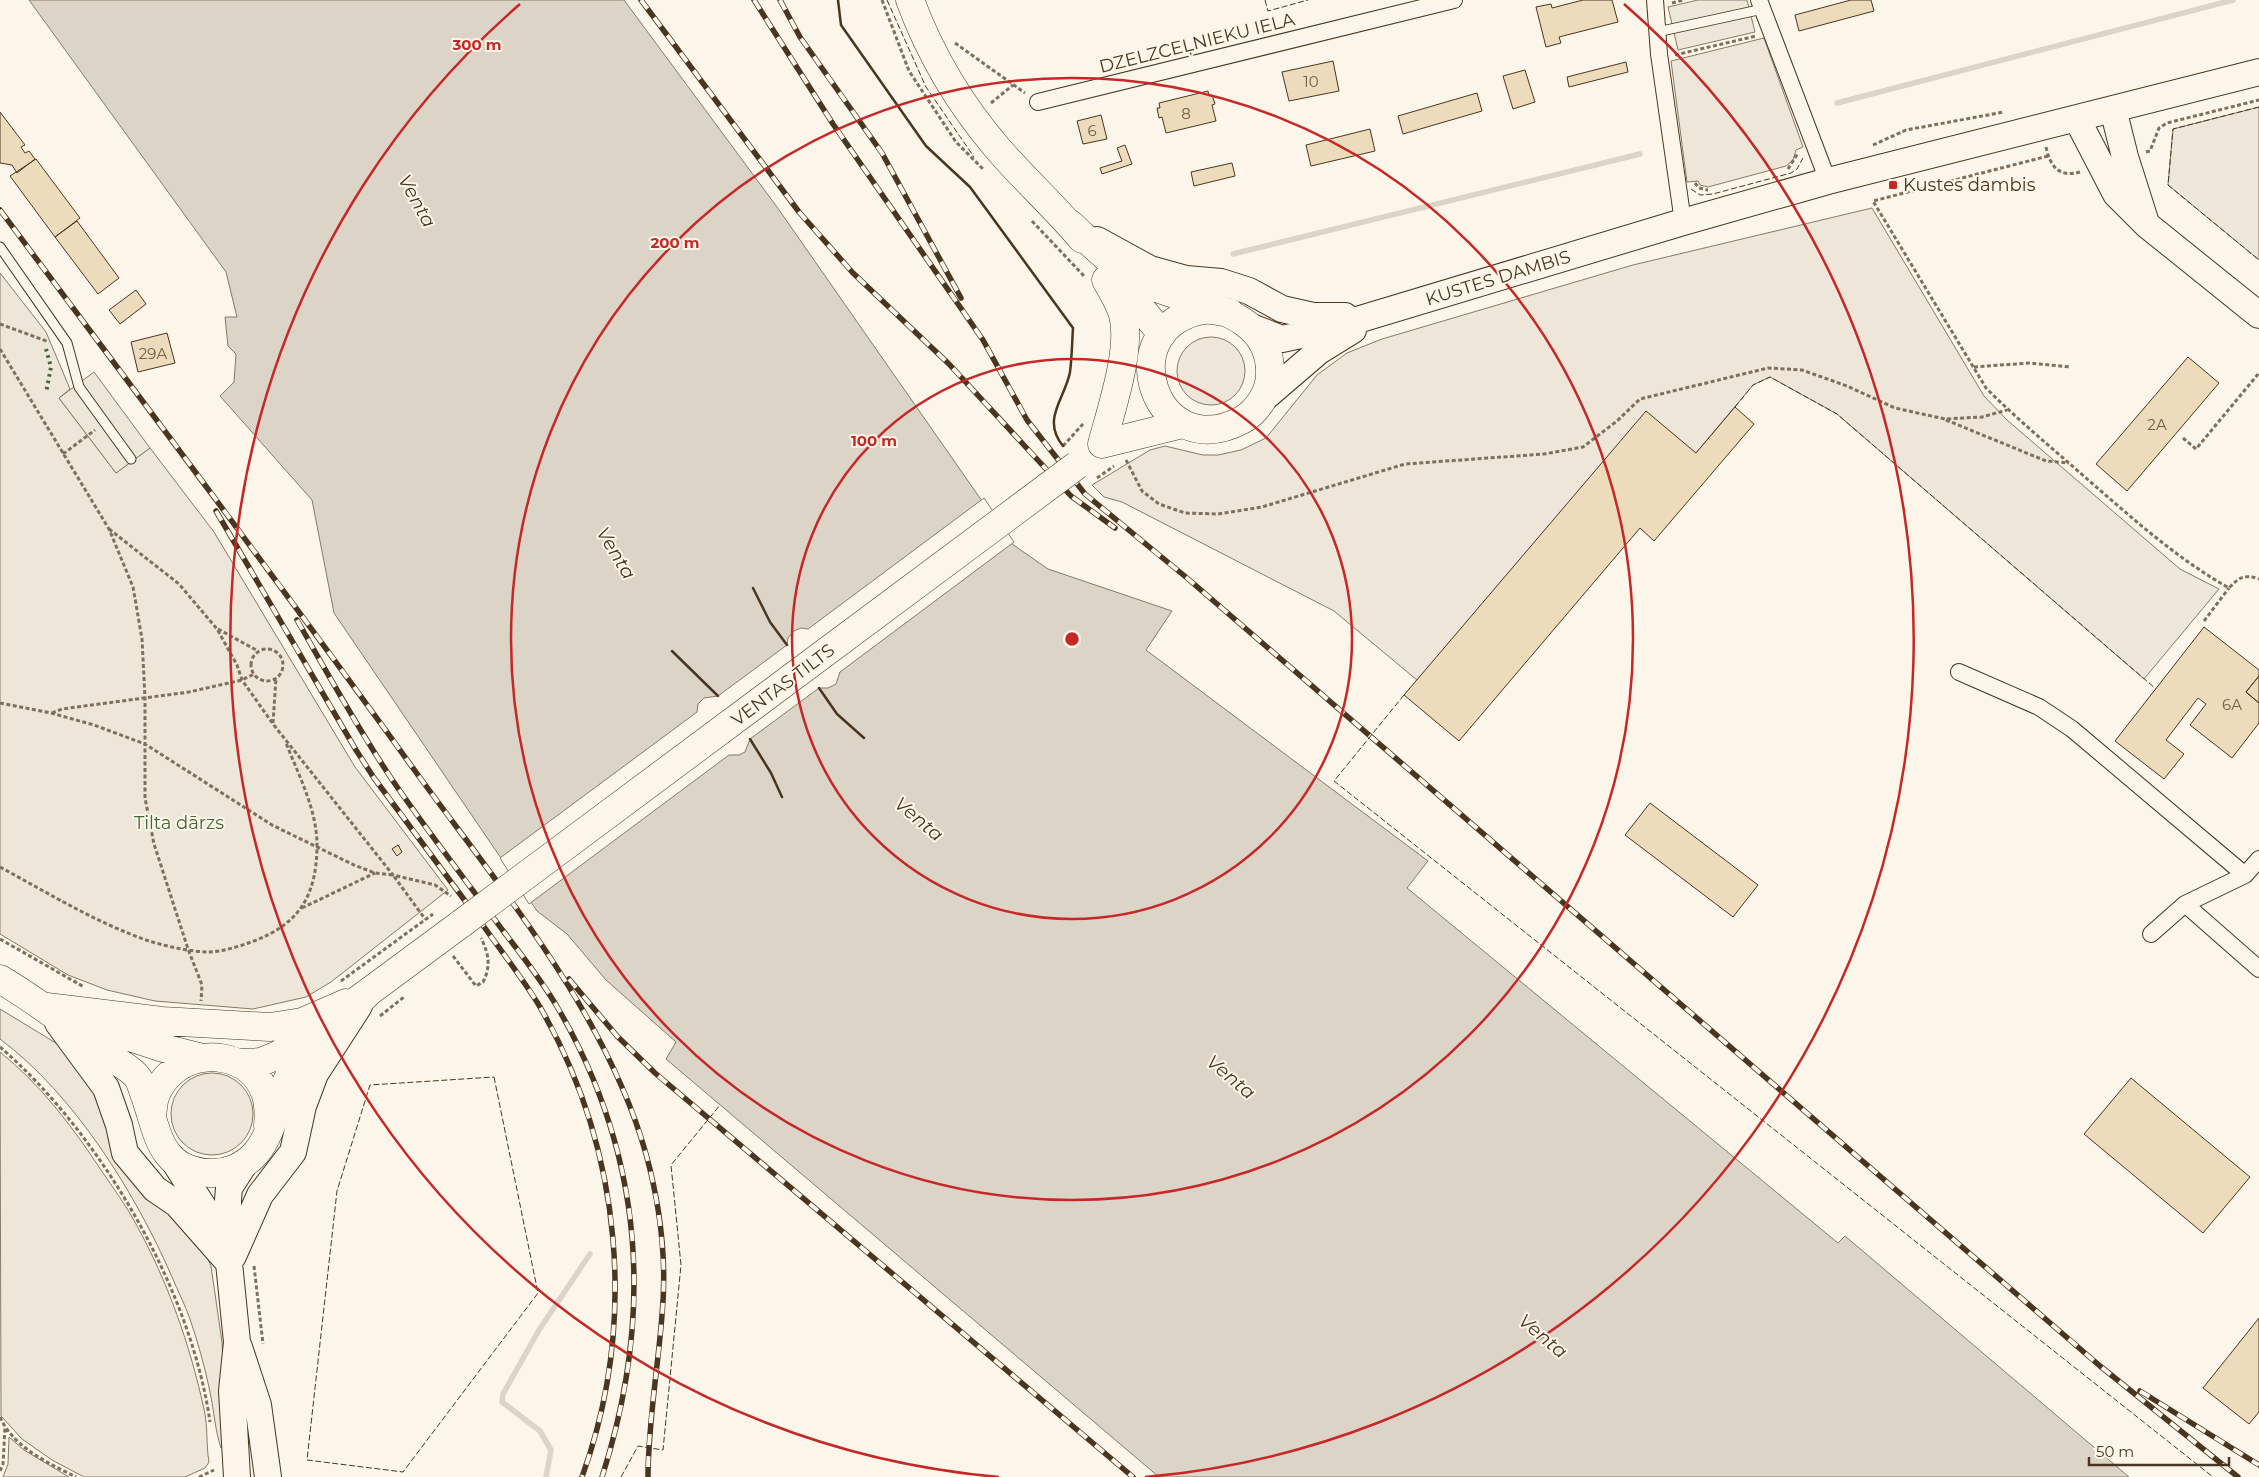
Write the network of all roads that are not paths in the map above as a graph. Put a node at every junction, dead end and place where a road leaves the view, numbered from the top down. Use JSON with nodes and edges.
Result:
{"nodes":[{"id":1,"x":910,"y":0,"type":"edge"},
{"id":2,"x":1454,"y":0,"type":"edge"},
{"id":3,"x":1655,"y":0,"type":"edge"},
{"id":4,"x":1426,"y":3,"type":"edge"},
{"id":5,"x":1761,"y":4,"type":"edge"},
{"id":6,"x":1657,"y":32,"type":"junction"},
{"id":7,"x":2259,"y":72,"type":"edge"},
{"id":8,"x":1038,"y":102,"type":"road end"},
{"id":9,"x":2113,"y":109,"type":"junction"},
{"id":10,"x":2077,"y":119,"type":"junction"},
{"id":11,"x":1828,"y":181,"type":"junction"},
{"id":12,"x":1683,"y":222,"type":"junction"},
{"id":13,"x":1070,"y":224,"type":"junction"},
{"id":14,"x":2147,"y":225,"type":"junction"},
{"id":15,"x":0,"y":247,"type":"edge"},
{"id":16,"x":1230,"y":313,"type":"junction"},
{"id":17,"x":2259,"y":315,"type":"edge"},
{"id":18,"x":1376,"y":316,"type":"junction"},
{"id":19,"x":1254,"y":328,"type":"junction"},
{"id":20,"x":1162,"y":334,"type":"junction"},
{"id":21,"x":1150,"y":371,"type":"junction"},
{"id":22,"x":1263,"y":400,"type":"junction"},
{"id":23,"x":1183,"y":424,"type":"junction"},
{"id":24,"x":1102,"y":444,"type":"junction"},
{"id":25,"x":131,"y":458,"type":"dead end"},
{"id":26,"x":1959,"y":672,"type":"dead end"},
{"id":27,"x":2259,"y":859,"type":"edge"},
{"id":28,"x":2244,"y":876,"type":"junction"},
{"id":29,"x":2185,"y":904,"type":"junction"},
{"id":30,"x":2152,"y":934,"type":"dead end"},
{"id":31,"x":2259,"y":969,"type":"edge"},
{"id":32,"x":0,"y":979,"type":"edge"},
{"id":33,"x":45,"y":1007,"type":"junction"},
{"id":34,"x":372,"y":1007,"type":"junction"},
{"id":35,"x":199,"y":1058,"type":"junction"},
{"id":36,"x":239,"y":1063,"type":"junction"},
{"id":37,"x":152,"y":1116,"type":"junction"},
{"id":38,"x":268,"y":1128,"type":"junction"},
{"id":39,"x":172,"y":1158,"type":"junction"},
{"id":40,"x":245,"y":1163,"type":"junction"},
{"id":41,"x":241,"y":1263,"type":"junction"},
{"id":42,"x":237,"y":1342,"type":"junction"},
{"id":43,"x":227,"y":1473,"type":"edge"},
{"id":44,"x":268,"y":1477,"type":"edge"}],
"edges":[{"from":1,"to":13,"type":"highway"},
{"from":2,"to":4,"type":"street","name":"DZELZCEĻNIEKU IELA"},
{"from":3,"to":6,"type":"street"},
{"from":4,"to":8,"type":"street","name":"DZELZCEĻNIEKU IELA"},
{"from":5,"to":6,"type":"lane"},
{"from":5,"to":11,"type":"street"},
{"from":6,"to":12,"type":"street"},
{"from":7,"to":9,"type":"main road","name":"KUSTES DAMBIS"},
{"from":9,"to":10,"type":"main road","name":"KUSTES DAMBIS"},
{"from":9,"to":14,"type":"main road"},
{"from":10,"to":11,"type":"main road","name":"KUSTES DAMBIS"},
{"from":10,"to":14,"type":"main road"},
{"from":11,"to":12,"type":"main road","name":"KUSTES DAMBIS"},
{"from":12,"to":18,"type":"main road","name":"KUSTES DAMBIS"},
{"from":13,"to":16,"type":"highway"},
{"from":13,"to":18,"type":"main road"},
{"from":13,"to":20,"type":"highway"},
{"from":13,"to":24,"type":"highway"},
{"from":14,"to":17,"type":"main road"},
{"from":15,"to":25,"type":"lane"},
{"from":16,"to":19,"type":"highway"},
{"from":16,"to":20,"type":"highway"},
{"from":18,"to":19,"type":"main road"},
{"from":18,"to":22,"type":"main road"},
{"from":19,"to":22,"type":"highway"},
{"from":20,"to":21,"type":"highway"},
{"from":21,"to":23,"type":"highway"},
{"from":21,"to":24,"type":"highway"},
{"from":22,"to":23,"type":"highway"},
{"from":23,"to":24,"type":"highway"},
{"from":24,"to":34,"type":"highway","name":"VENTAS TILTS","bridge":true},
{"from":26,"to":28,"type":"street"},
{"from":27,"to":28,"type":"street"},
{"from":28,"to":29,"type":"street"},
{"from":29,"to":30,"type":"street"},
{"from":29,"to":31,"type":"street"},
{"from":32,"to":33,"type":"highway"},
{"from":33,"to":34,"type":"highway"},
{"from":33,"to":35,"type":"highway"},
{"from":33,"to":37,"type":"highway"},
{"from":33,"to":41,"type":"main road"},
{"from":34,"to":36,"type":"highway"},
{"from":34,"to":38,"type":"highway"},
{"from":34,"to":41,"type":"main road"},
{"from":35,"to":36,"type":"highway"},
{"from":35,"to":37,"type":"highway"},
{"from":36,"to":38,"type":"highway"},
{"from":37,"to":39,"type":"highway"},
{"from":38,"to":40,"type":"highway"},
{"from":39,"to":40,"type":"highway"},
{"from":39,"to":41,"type":"main road"},
{"from":40,"to":41,"type":"main road"},
{"from":41,"to":42,"type":"main road"},
{"from":42,"to":43,"type":"main road"},
{"from":42,"to":44,"type":"main road"}]}
